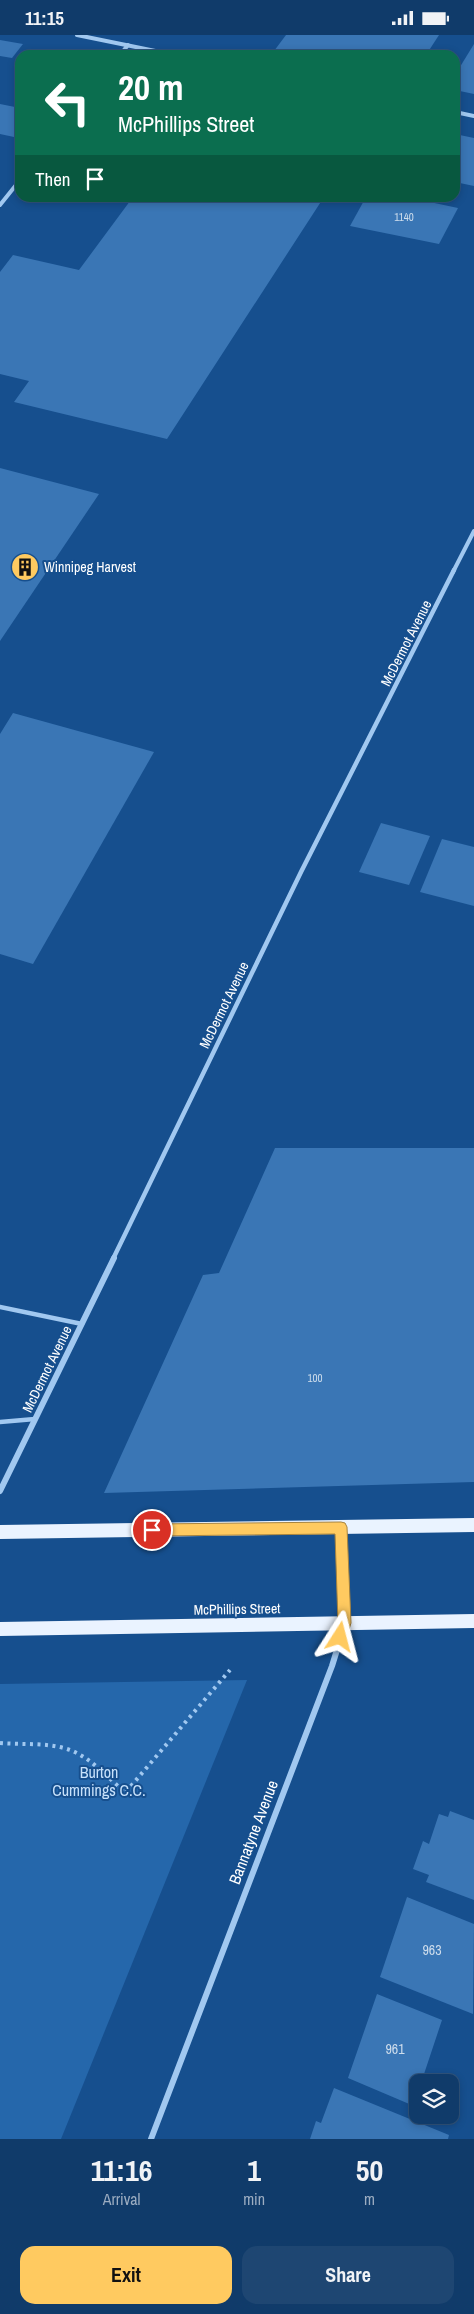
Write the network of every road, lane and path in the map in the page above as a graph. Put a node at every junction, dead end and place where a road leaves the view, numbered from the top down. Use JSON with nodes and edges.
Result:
{"nodes":[{"id":1,"x":77,"y":35,"type":"edge"},
{"id":2,"x":128,"y":45,"type":"junction"},
{"id":3,"x":124,"y":50,"type":"edge"},
{"id":4,"x":152,"y":50,"type":"edge"},
{"id":5,"x":460,"y":113,"type":"edge"},
{"id":6,"x":474,"y":116,"type":"edge"},
{"id":7,"x":15,"y":186,"type":"edge"},
{"id":8,"x":0,"y":205,"type":"edge"},
{"id":9,"x":474,"y":531,"type":"edge"},
{"id":10,"x":0,"y":1307,"type":"edge"},
{"id":11,"x":82,"y":1324,"type":"junction"},
{"id":12,"x":35,"y":1419,"type":"junction"},
{"id":13,"x":0,"y":1422,"type":"edge"},
{"id":14,"x":0,"y":1491,"type":"edge"},
{"id":15,"x":474,"y":1525,"type":"edge"},
{"id":16,"x":341,"y":1527,"type":"junction"},
{"id":17,"x":0,"y":1532,"type":"edge"},
{"id":18,"x":474,"y":1621,"type":"edge"},
{"id":19,"x":345,"y":1623,"type":"junction"},
{"id":20,"x":0,"y":1629,"type":"edge"},
{"id":21,"x":230,"y":1670,"type":"dead end"},
{"id":22,"x":0,"y":1743,"type":"edge"},
{"id":23,"x":151,"y":2139,"type":"edge"}],
"edges":[{"from":1,"to":2,"type":"street"},
{"from":2,"to":3,"type":"street"},
{"from":2,"to":4,"type":"street"},
{"from":5,"to":6,"type":"street"},
{"from":7,"to":8,"type":"street"},
{"from":9,"to":11,"type":"street","name":"McDermot Avenue"},
{"from":10,"to":11,"type":"lane"},
{"from":11,"to":12,"type":"street","name":"McDermot Avenue"},
{"from":12,"to":13,"type":"lane"},
{"from":12,"to":14,"type":"street","name":"McDermot Avenue"},
{"from":15,"to":16,"type":"main road"},
{"from":16,"to":17,"type":"main road"},
{"from":16,"to":19,"type":"street","name":"Bannatyne Avenue"},
{"from":18,"to":19,"type":"main road","name":"McPhillips Street"},
{"from":19,"to":20,"type":"main road","name":"McPhillips Street"},
{"from":19,"to":23,"type":"street","name":"Bannatyne Avenue"},
{"from":21,"to":22,"type":"path"}]}
